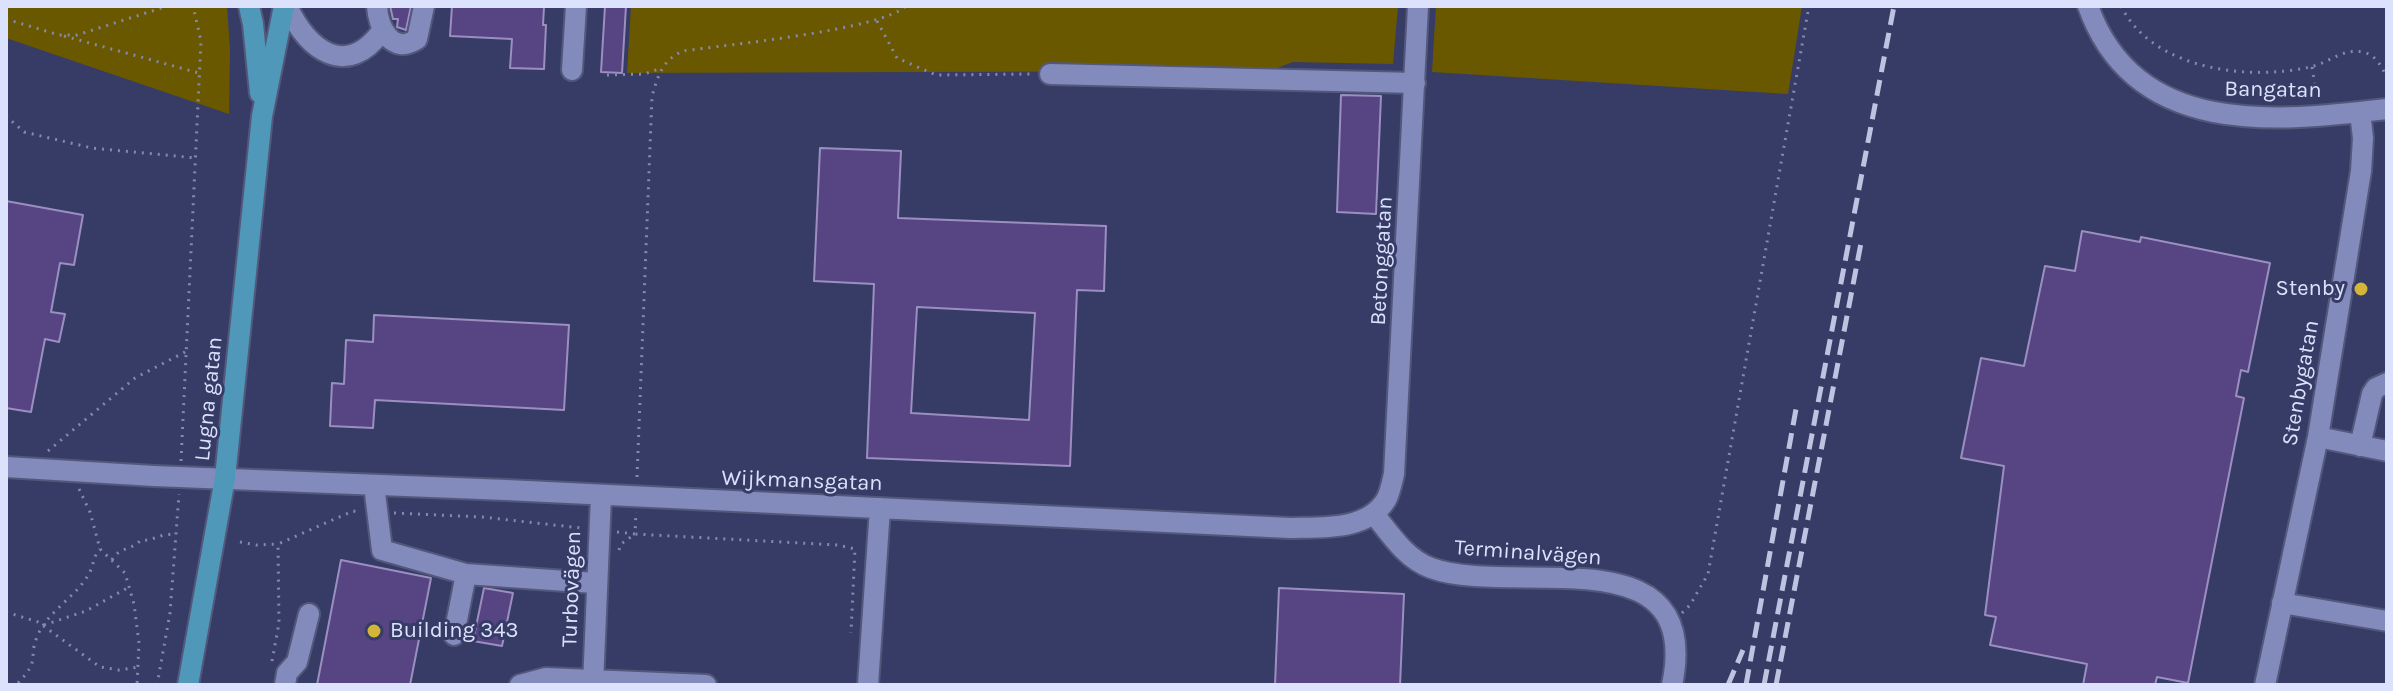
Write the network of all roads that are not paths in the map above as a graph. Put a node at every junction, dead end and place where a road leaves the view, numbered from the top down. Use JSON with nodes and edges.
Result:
{"nodes":[{"id":1,"x":249,"y":6,"type":"edge"},
{"id":2,"x":286,"y":6,"type":"edge"},
{"id":3,"x":377,"y":6,"type":"edge"},
{"id":4,"x":424,"y":6,"type":"edge"},
{"id":5,"x":576,"y":6,"type":"edge"},
{"id":6,"x":1418,"y":6,"type":"edge"},
{"id":7,"x":2088,"y":6,"type":"edge"},
{"id":8,"x":382,"y":31,"type":"junction"},
{"id":9,"x":572,"y":70,"type":"dead end"},
{"id":10,"x":1050,"y":74,"type":"road end"},
{"id":11,"x":1415,"y":83,"type":"junction"},
{"id":12,"x":2387,"y":109,"type":"edge"},
{"id":13,"x":2360,"y":112,"type":"junction"},
{"id":14,"x":262,"y":116,"type":"junction"},
{"id":15,"x":2387,"y":383,"type":"edge"},
{"id":16,"x":2318,"y":437,"type":"junction"},
{"id":17,"x":2360,"y":446,"type":"junction"},
{"id":18,"x":2387,"y":451,"type":"edge"},
{"id":19,"x":6,"y":467,"type":"edge"},
{"id":20,"x":225,"y":478,"type":"junction"},
{"id":21,"x":374,"y":485,"type":"junction"},
{"id":22,"x":601,"y":496,"type":"junction"},
{"id":23,"x":880,"y":508,"type":"junction"},
{"id":24,"x":1374,"y":514,"type":"junction"},
{"id":25,"x":466,"y":574,"type":"junction"},
{"id":26,"x":595,"y":583,"type":"junction"},
{"id":27,"x":2282,"y":603,"type":"junction"},
{"id":28,"x":309,"y":614,"type":"dead end"},
{"id":29,"x":2387,"y":621,"type":"edge"},
{"id":30,"x":454,"y":635,"type":"dead end"},
{"id":31,"x":593,"y":683,"type":"edge"},
{"id":32,"x":188,"y":685,"type":"edge"},
{"id":33,"x":285,"y":685,"type":"edge"},
{"id":34,"x":520,"y":685,"type":"edge"},
{"id":35,"x":706,"y":685,"type":"edge"},
{"id":36,"x":868,"y":685,"type":"edge"},
{"id":37,"x":1672,"y":685,"type":"edge"},
{"id":38,"x":2265,"y":685,"type":"edge"}],
"edges":[{"from":1,"to":14,"type":"main road","name":"Lugna gatan"},
{"from":2,"to":8,"type":"street"},
{"from":2,"to":14,"type":"main road","name":"Lugna gatan"},
{"from":3,"to":8,"type":"street"},
{"from":4,"to":8,"type":"street"},
{"from":5,"to":9,"type":"street"},
{"from":6,"to":11,"type":"street","name":"Betonggatan"},
{"from":7,"to":13,"type":"street","name":"Bangatan"},
{"from":10,"to":11,"type":"street"},
{"from":11,"to":24,"type":"street","name":"Betonggatan"},
{"from":12,"to":13,"type":"street"},
{"from":13,"to":16,"type":"street","name":"Stenbygatan"},
{"from":14,"to":20,"type":"main road","name":"Lugna gatan"},
{"from":15,"to":17,"type":"street"},
{"from":16,"to":17,"type":"street"},
{"from":16,"to":27,"type":"street","name":"Stenbygatan"},
{"from":17,"to":18,"type":"street"},
{"from":19,"to":20,"type":"street","name":"Wijkmansgatan"},
{"from":20,"to":21,"type":"street","name":"Wijkmansgatan"},
{"from":20,"to":32,"type":"main road","name":"Lugna gatan"},
{"from":21,"to":22,"type":"street","name":"Wijkmansgatan"},
{"from":21,"to":25,"type":"street"},
{"from":22,"to":23,"type":"street","name":"Wijkmansgatan"},
{"from":22,"to":26,"type":"street","name":"Turbovägen"},
{"from":23,"to":24,"type":"street","name":"Wijkmansgatan"},
{"from":23,"to":36,"type":"street"},
{"from":24,"to":37,"type":"street","name":"Terminalvägen"},
{"from":25,"to":26,"type":"street"},
{"from":25,"to":30,"type":"street"},
{"from":26,"to":31,"type":"street","name":"Turbovägen"},
{"from":27,"to":29,"type":"street"},
{"from":27,"to":38,"type":"street","name":"Stenbygatan"},
{"from":28,"to":33,"type":"street"},
{"from":31,"to":34,"type":"street"},
{"from":31,"to":35,"type":"street"}]}
